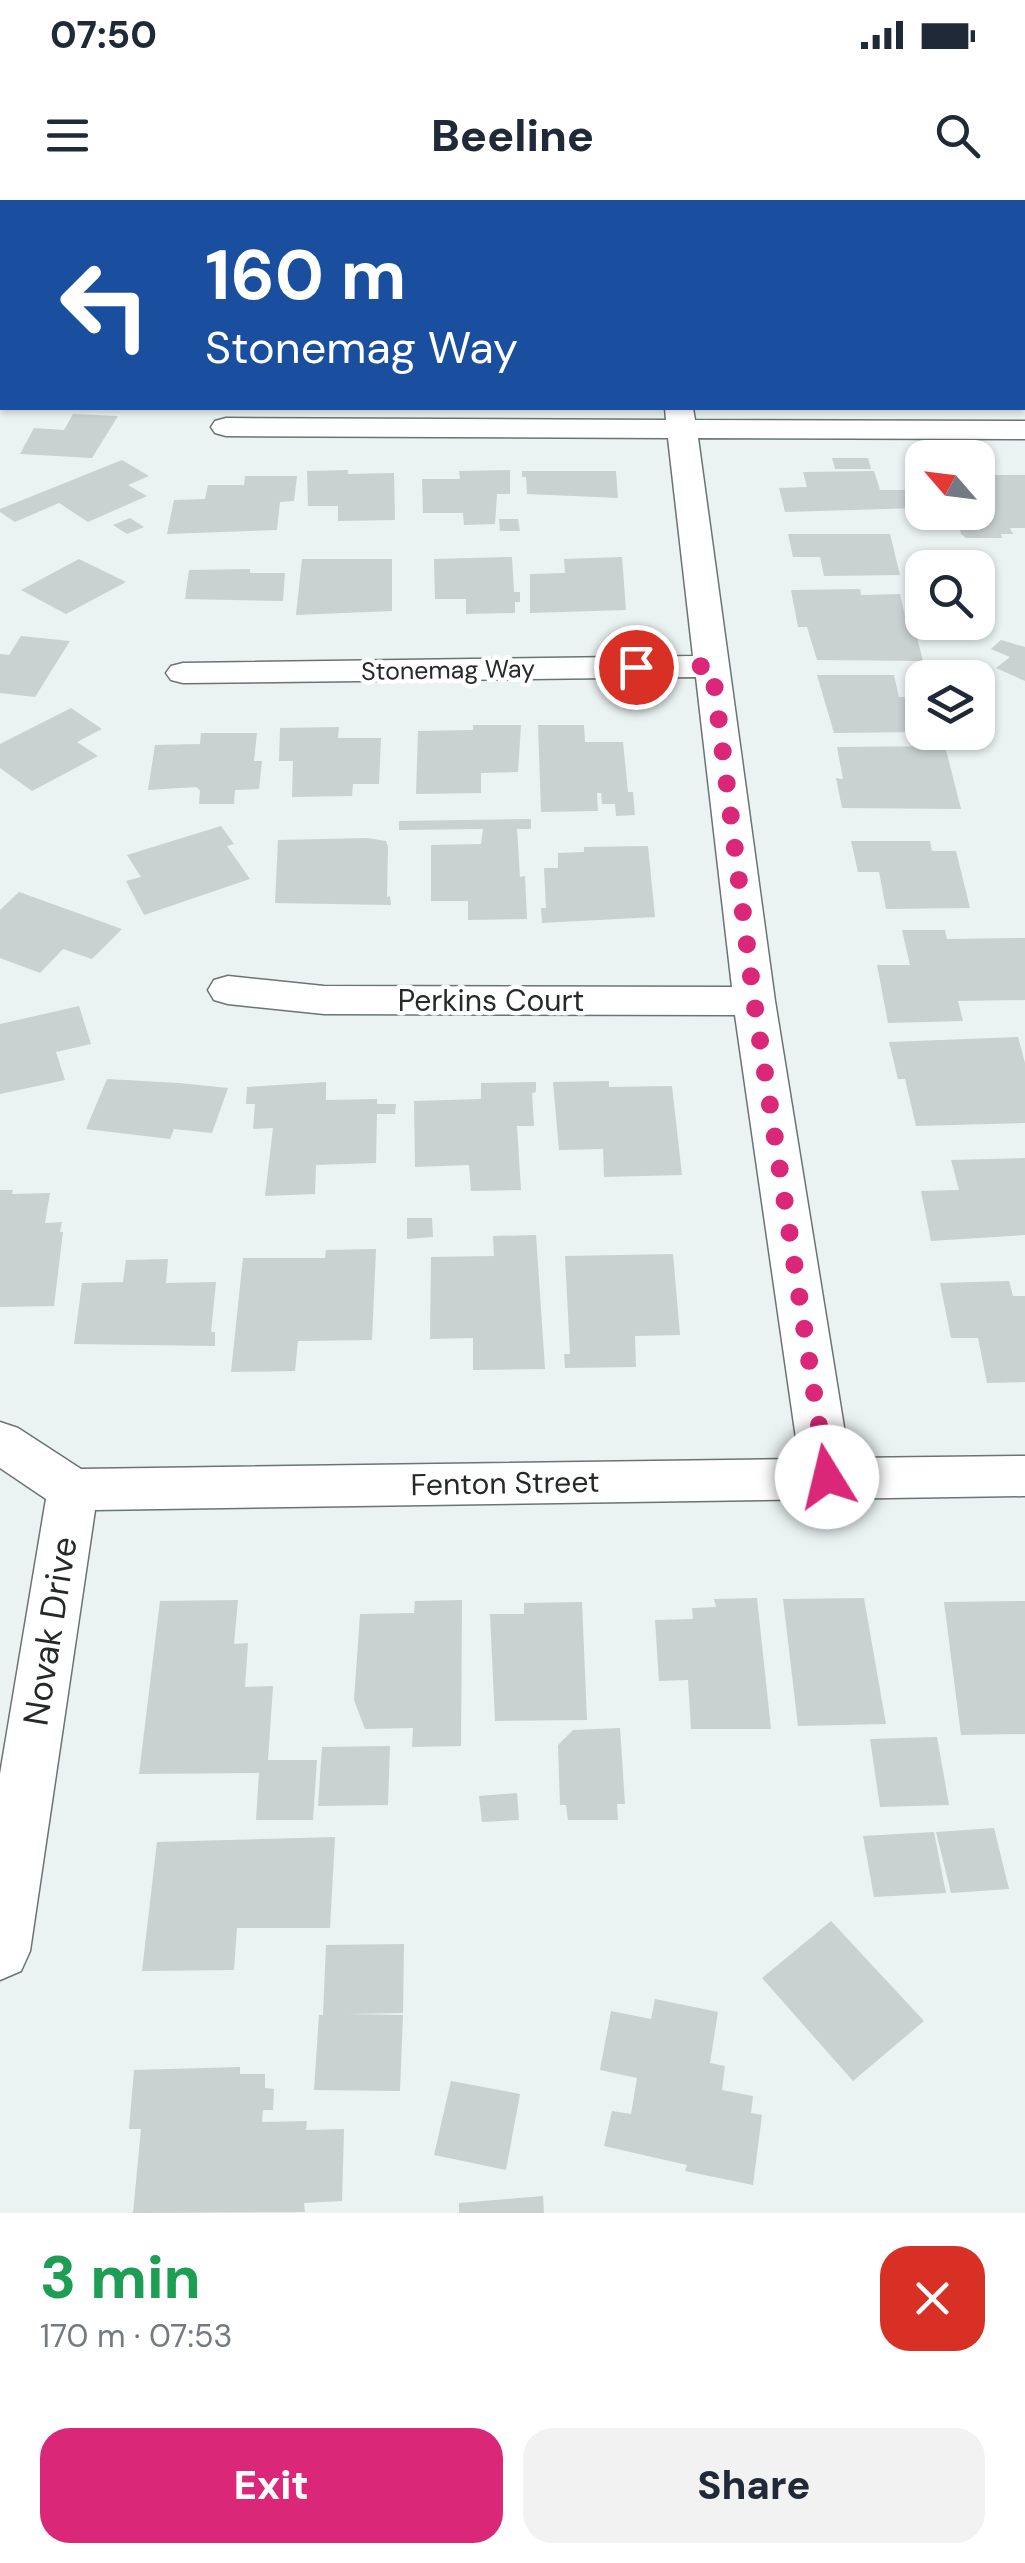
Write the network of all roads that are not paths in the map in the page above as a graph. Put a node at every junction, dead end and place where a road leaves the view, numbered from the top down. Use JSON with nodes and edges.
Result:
{"nodes":[{"id":1,"x":681,"y":418,"type":"edge"},
{"id":2,"x":226,"y":427,"type":"dead end"},
{"id":3,"x":1025,"y":430,"type":"edge"},
{"id":4,"x":712,"y":666,"type":"junction"},
{"id":5,"x":183,"y":673,"type":"dead end"},
{"id":6,"x":228,"y":990,"type":"dead end"},
{"id":7,"x":754,"y":1001,"type":"junction"},
{"id":8,"x":0,"y":1442,"type":"edge"},
{"id":9,"x":1025,"y":1476,"type":"edge"},
{"id":10,"x":827,"y":1477,"type":"junction"},
{"id":11,"x":73,"y":1490,"type":"junction"},
{"id":12,"x":0,"y":1951,"type":"edge"}],
"edges":[{"from":1,"to":2,"type":"street"},
{"from":1,"to":3,"type":"street"},
{"from":1,"to":4,"type":"street"},
{"from":4,"to":5,"type":"street","name":"Stonemag Way"},
{"from":4,"to":7,"type":"street"},
{"from":6,"to":7,"type":"street","name":"Perkins Court"},
{"from":7,"to":10,"type":"street"},
{"from":8,"to":11,"type":"street"},
{"from":9,"to":10,"type":"street","name":"Fenton Street"},
{"from":10,"to":11,"type":"street","name":"Fenton Street"},
{"from":11,"to":12,"type":"street","name":"Novak Drive"}]}
